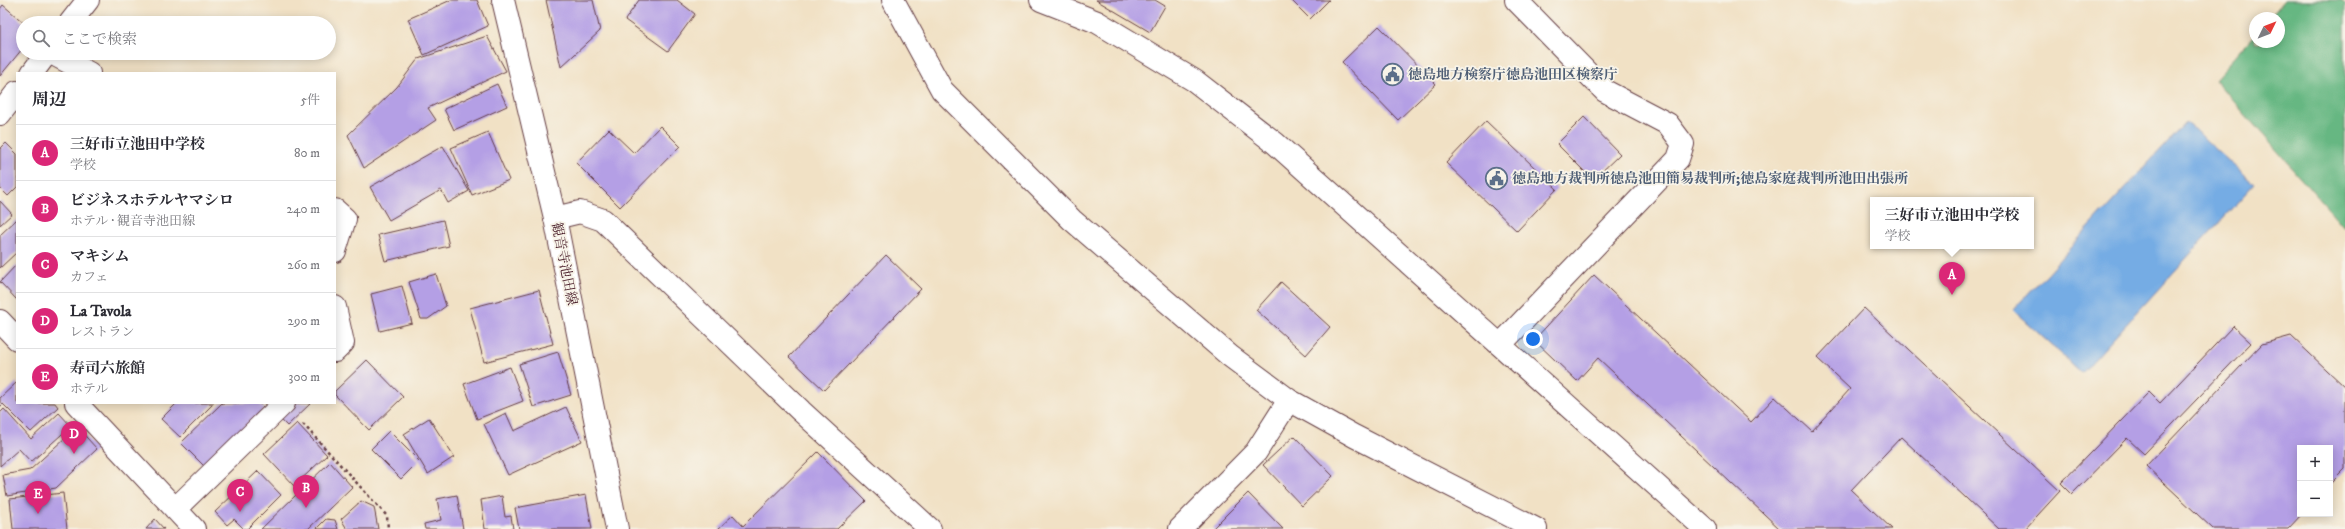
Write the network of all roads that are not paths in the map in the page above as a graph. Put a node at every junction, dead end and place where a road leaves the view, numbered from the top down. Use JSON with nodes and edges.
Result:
{"nodes":[{"id":1,"x":88,"y":0,"type":"edge"},
{"id":2,"x":503,"y":0,"type":"edge"},
{"id":3,"x":893,"y":0,"type":"edge"},
{"id":4,"x":1041,"y":0,"type":"edge"},
{"id":5,"x":1516,"y":0,"type":"edge"},
{"id":6,"x":75,"y":16,"type":"edge"},
{"id":7,"x":42,"y":60,"type":"edge"},
{"id":8,"x":64,"y":60,"type":"edge"},
{"id":9,"x":33,"y":72,"type":"edge"},
{"id":10,"x":87,"y":72,"type":"edge"},
{"id":11,"x":16,"y":93,"type":"edge"},
{"id":12,"x":0,"y":114,"type":"edge"},
{"id":13,"x":336,"y":211,"type":"edge"},
{"id":14,"x":555,"y":218,"type":"junction"},
{"id":15,"x":336,"y":248,"type":"edge"},
{"id":16,"x":336,"y":312,"type":"edge"},
{"id":17,"x":0,"y":321,"type":"edge"},
{"id":18,"x":16,"y":338,"type":"edge"},
{"id":19,"x":1500,"y":345,"type":"junction"},
{"id":20,"x":336,"y":350,"type":"edge"},
{"id":21,"x":1289,"y":400,"type":"junction"},
{"id":22,"x":77,"y":404,"type":"edge"},
{"id":23,"x":283,"y":404,"type":"edge"},
{"id":24,"x":175,"y":509,"type":"junction"},
{"id":25,"x":194,"y":529,"type":"edge"},
{"id":26,"x":617,"y":529,"type":"edge"},
{"id":27,"x":930,"y":529,"type":"edge"},
{"id":28,"x":1180,"y":529,"type":"edge"},
{"id":29,"x":1536,"y":529,"type":"edge"},
{"id":30,"x":1705,"y":529,"type":"edge"}],
"edges":[{"from":1,"to":6,"type":"street"},
{"from":2,"to":14,"type":"street","name":"観音寺池田線"},
{"from":3,"to":21,"type":"street"},
{"from":4,"to":19,"type":"street"},
{"from":5,"to":19,"type":"street"},
{"from":7,"to":9,"type":"street"},
{"from":8,"to":10,"type":"street"},
{"from":11,"to":12,"type":"street"},
{"from":13,"to":15,"type":"street"},
{"from":14,"to":26,"type":"street","name":"観音寺池田線"},
{"from":14,"to":27,"type":"street"},
{"from":16,"to":20,"type":"street"},
{"from":17,"to":18,"type":"street"},
{"from":19,"to":30,"type":"street"},
{"from":21,"to":28,"type":"street"},
{"from":21,"to":29,"type":"street"},
{"from":22,"to":24,"type":"street"},
{"from":23,"to":24,"type":"street"},
{"from":24,"to":25,"type":"street"}]}
